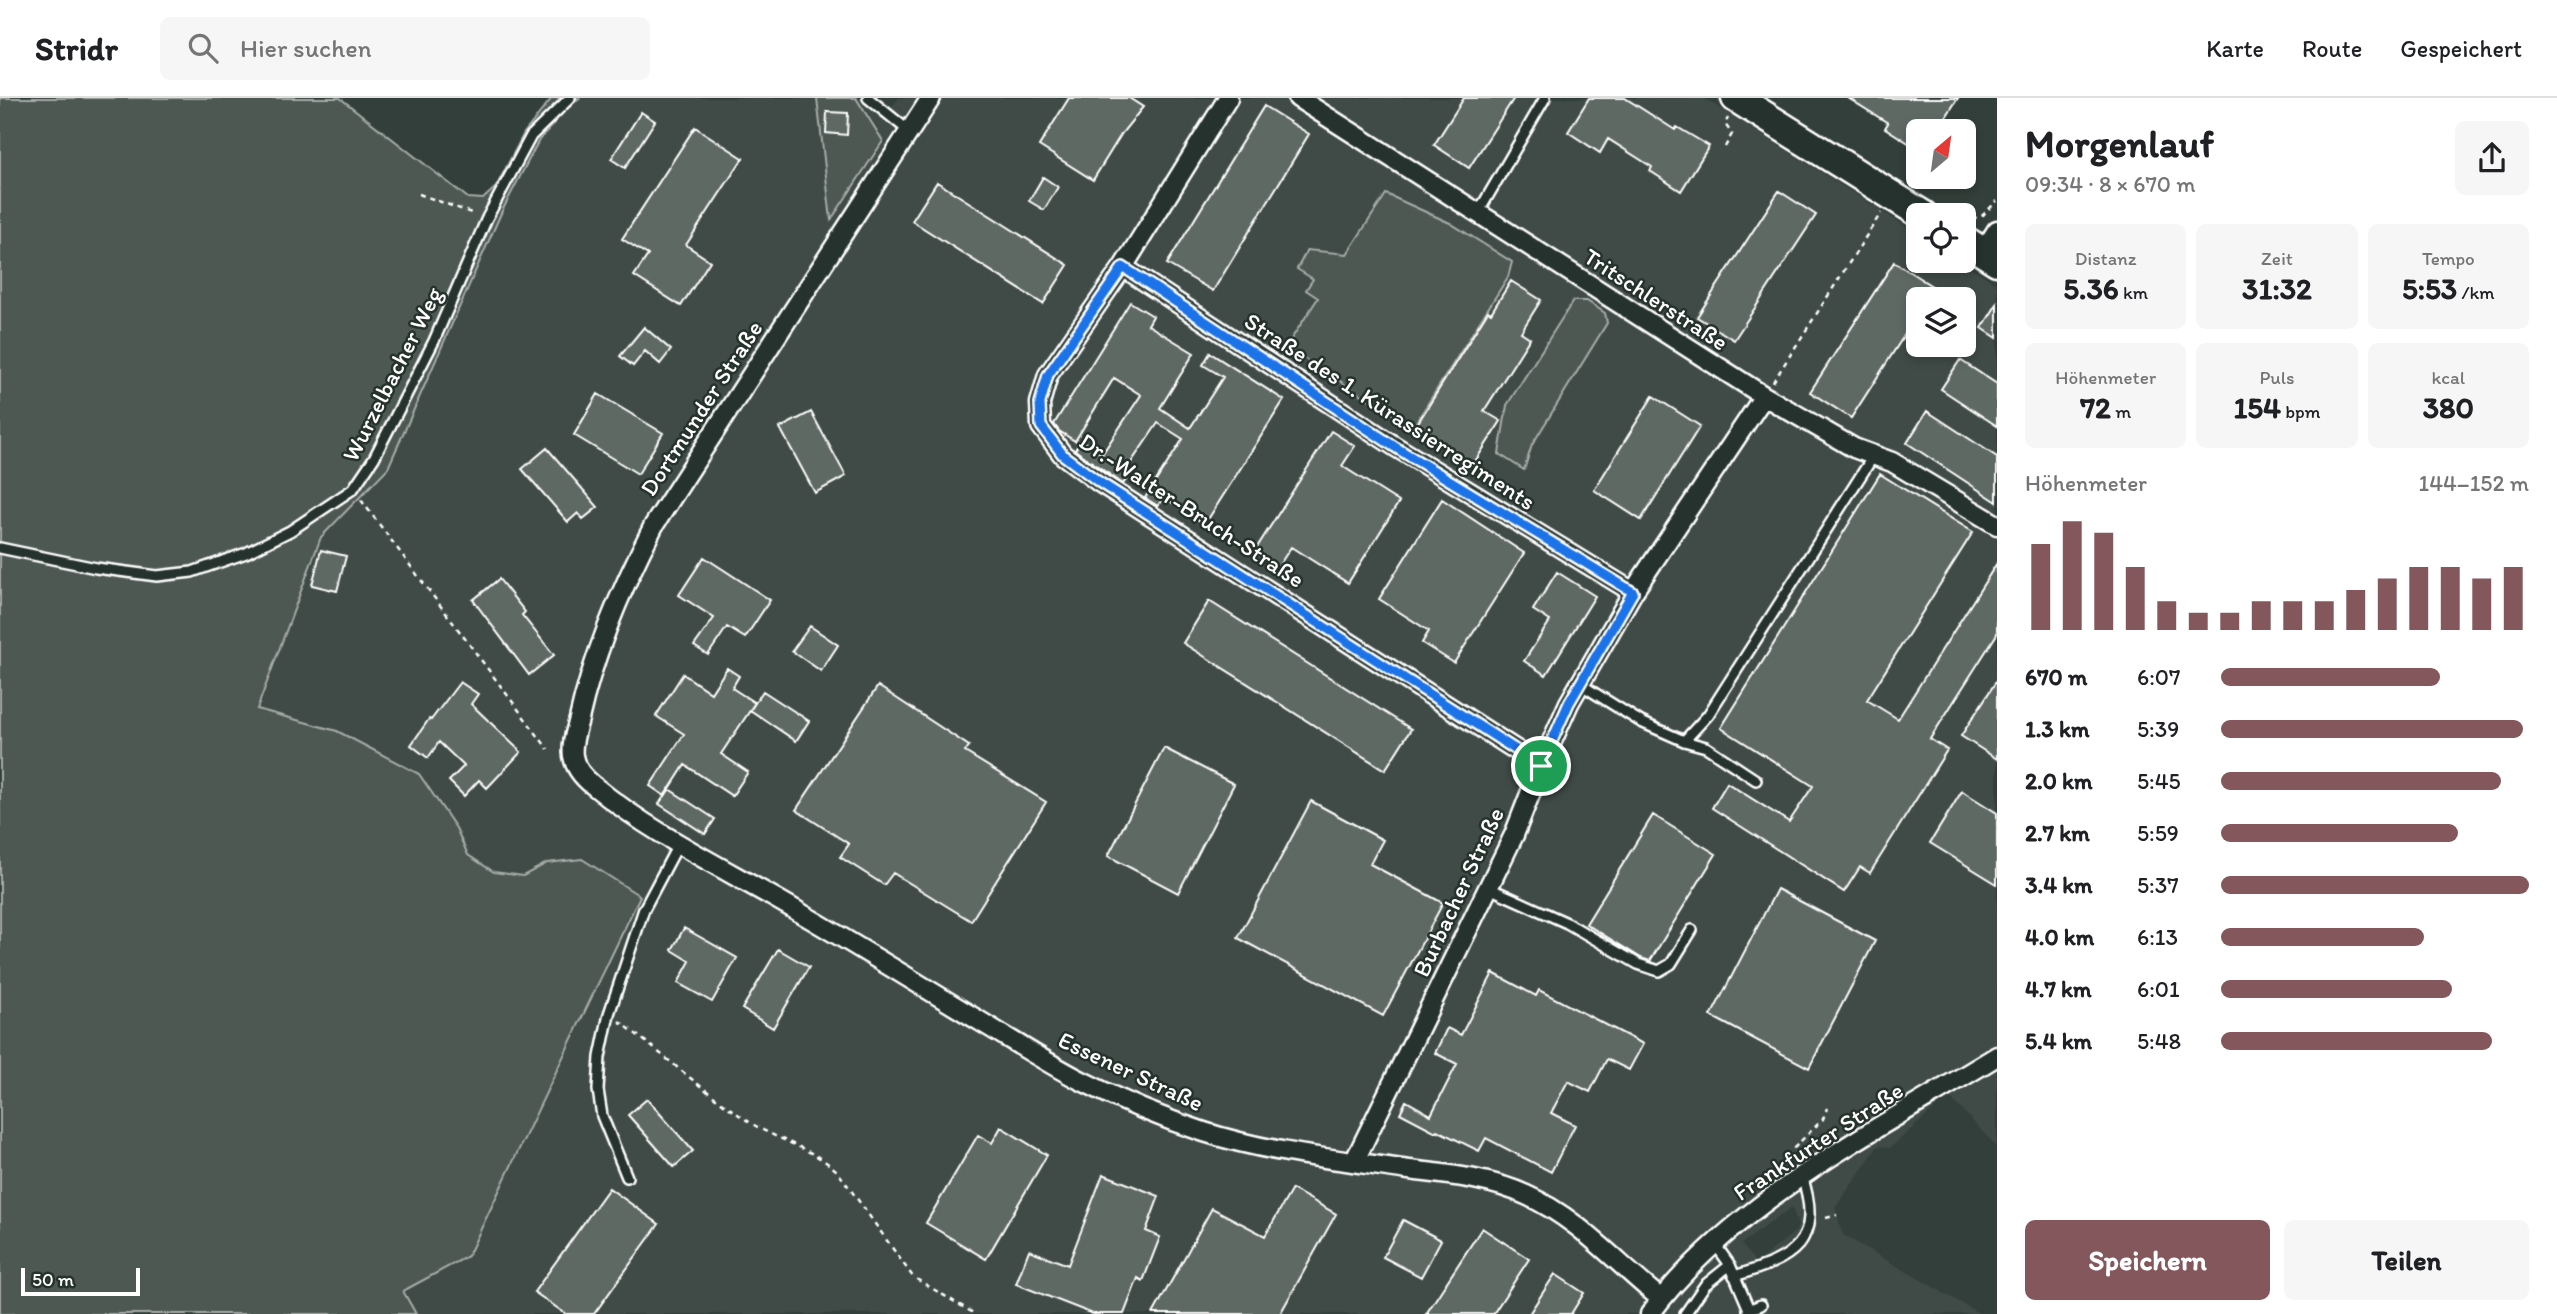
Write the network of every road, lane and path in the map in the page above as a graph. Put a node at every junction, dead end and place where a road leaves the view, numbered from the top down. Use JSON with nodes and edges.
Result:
{"nodes":[{"id":1,"x":570,"y":98,"type":"edge"},
{"id":2,"x":868,"y":98,"type":"edge"},
{"id":3,"x":931,"y":98,"type":"edge"},
{"id":4,"x":1228,"y":98,"type":"edge"},
{"id":5,"x":1298,"y":98,"type":"edge"},
{"id":6,"x":1545,"y":98,"type":"edge"},
{"id":7,"x":1737,"y":99,"type":"edge"},
{"id":8,"x":910,"y":132,"type":"junction"},
{"id":9,"x":1725,"y":146,"type":"dead end"},
{"id":10,"x":419,"y":194,"type":"dead end"},
{"id":11,"x":1892,"y":196,"type":"junction"},
{"id":12,"x":1997,"y":201,"type":"edge"},
{"id":13,"x":1906,"y":205,"type":"edge"},
{"id":14,"x":1478,"y":213,"type":"junction"},
{"id":15,"x":487,"y":218,"type":"junction"},
{"id":16,"x":1982,"y":241,"type":"edge"},
{"id":17,"x":1123,"y":267,"type":"junction"},
{"id":18,"x":1764,"y":396,"type":"junction"},
{"id":19,"x":1874,"y":455,"type":"junction"},
{"id":20,"x":353,"y":489,"type":"junction"},
{"id":21,"x":1997,"y":525,"type":"edge"},
{"id":22,"x":0,"y":548,"type":"edge"},
{"id":23,"x":1633,"y":592,"type":"junction"},
{"id":24,"x":1580,"y":684,"type":"junction"},
{"id":25,"x":1684,"y":741,"type":"junction"},
{"id":26,"x":548,"y":749,"type":"dead end"},
{"id":27,"x":1541,"y":766,"type":"junction"},
{"id":28,"x":579,"y":770,"type":"joint"},
{"id":29,"x":1756,"y":780,"type":"dead end"},
{"id":30,"x":679,"y":843,"type":"junction"},
{"id":31,"x":1489,"y":888,"type":"junction"},
{"id":32,"x":1692,"y":930,"type":"dead end"},
{"id":33,"x":609,"y":1014,"type":"junction"},
{"id":34,"x":1997,"y":1056,"type":"edge"},
{"id":35,"x":1827,"y":1108,"type":"dead end"},
{"id":36,"x":1354,"y":1162,"type":"junction"},
{"id":37,"x":1800,"y":1168,"type":"junction"},
{"id":38,"x":627,"y":1177,"type":"dead end"},
{"id":39,"x":1837,"y":1215,"type":"dead end"},
{"id":40,"x":1826,"y":1219,"type":"dead end"},
{"id":41,"x":1715,"y":1244,"type":"junction"},
{"id":42,"x":1730,"y":1265,"type":"junction"},
{"id":43,"x":1734,"y":1276,"type":"junction"},
{"id":44,"x":1661,"y":1299,"type":"junction"},
{"id":45,"x":1761,"y":1305,"type":"dead end"},
{"id":46,"x":1749,"y":1312,"type":"edge"},
{"id":47,"x":975,"y":1314,"type":"edge"},
{"id":48,"x":1650,"y":1314,"type":"edge"},
{"id":49,"x":1685,"y":1314,"type":"edge"}],
"edges":[{"from":1,"to":15,"type":"lane","name":"Wurzelbacher Weg"},
{"from":2,"to":8,"type":"lane"},
{"from":3,"to":8,"type":"street","name":"Dortmunder Straße"},
{"from":4,"to":17,"type":"street","name":"Dr.-Walter-Bruch-Straße"},
{"from":5,"to":14,"type":"street","name":"Tritschlerstraße"},
{"from":6,"to":14,"type":"lane"},
{"from":7,"to":9,"type":"path"},
{"from":7,"to":11,"type":"main road"},
{"from":8,"to":28,"type":"street","name":"Dortmunder Straße"},
{"from":10,"to":15,"type":"path"},
{"from":11,"to":13,"type":"main road"},
{"from":11,"to":18,"type":"path"},
{"from":12,"to":16,"type":"path"},
{"from":14,"to":18,"type":"street","name":"Tritschlerstraße"},
{"from":15,"to":20,"type":"lane","name":"Wurzelbacher Weg"},
{"from":17,"to":23,"type":"street","name":"Straße des 1. Kürassierregiments"},
{"from":17,"to":27,"type":"street","name":"Dr.-Walter-Bruch-Straße"},
{"from":18,"to":19,"type":"street","name":"Tritschlerstraße"},
{"from":18,"to":23,"type":"street","name":"Burbacher Straße"},
{"from":19,"to":21,"type":"street","name":"Tritschlerstraße"},
{"from":19,"to":25,"type":"lane"},
{"from":20,"to":22,"type":"lane","name":"Wurzelbacher Weg"},
{"from":20,"to":26,"type":"path"},
{"from":23,"to":24,"type":"street","name":"Burbacher Straße"},
{"from":24,"to":25,"type":"lane"},
{"from":24,"to":27,"type":"street","name":"Burbacher Straße"},
{"from":25,"to":29,"type":"lane"},
{"from":27,"to":31,"type":"street","name":"Burbacher Straße"},
{"from":28,"to":30,"type":"street","name":"Essener Straße"},
{"from":30,"to":33,"type":"lane"},
{"from":30,"to":36,"type":"street","name":"Essener Straße"},
{"from":31,"to":32,"type":"lane"},
{"from":31,"to":36,"type":"street","name":"Burbacher Straße"},
{"from":33,"to":38,"type":"lane"},
{"from":33,"to":47,"type":"path"},
{"from":34,"to":37,"type":"street","name":"Frankfurter Straße"},
{"from":35,"to":37,"type":"path"},
{"from":36,"to":44,"type":"street","name":"Essener Straße"},
{"from":37,"to":41,"type":"street","name":"Frankfurter Straße"},
{"from":37,"to":43,"type":"lane"},
{"from":39,"to":40,"type":"path"},
{"from":41,"to":42,"type":"lane"},
{"from":41,"to":44,"type":"street","name":"Frankfurter Straße"},
{"from":42,"to":43,"type":"lane"},
{"from":42,"to":49,"type":"lane"},
{"from":43,"to":46,"type":"lane"},
{"from":44,"to":48,"type":"street","name":"Frankfurter Straße"},
{"from":45,"to":46,"type":"lane"}]}
